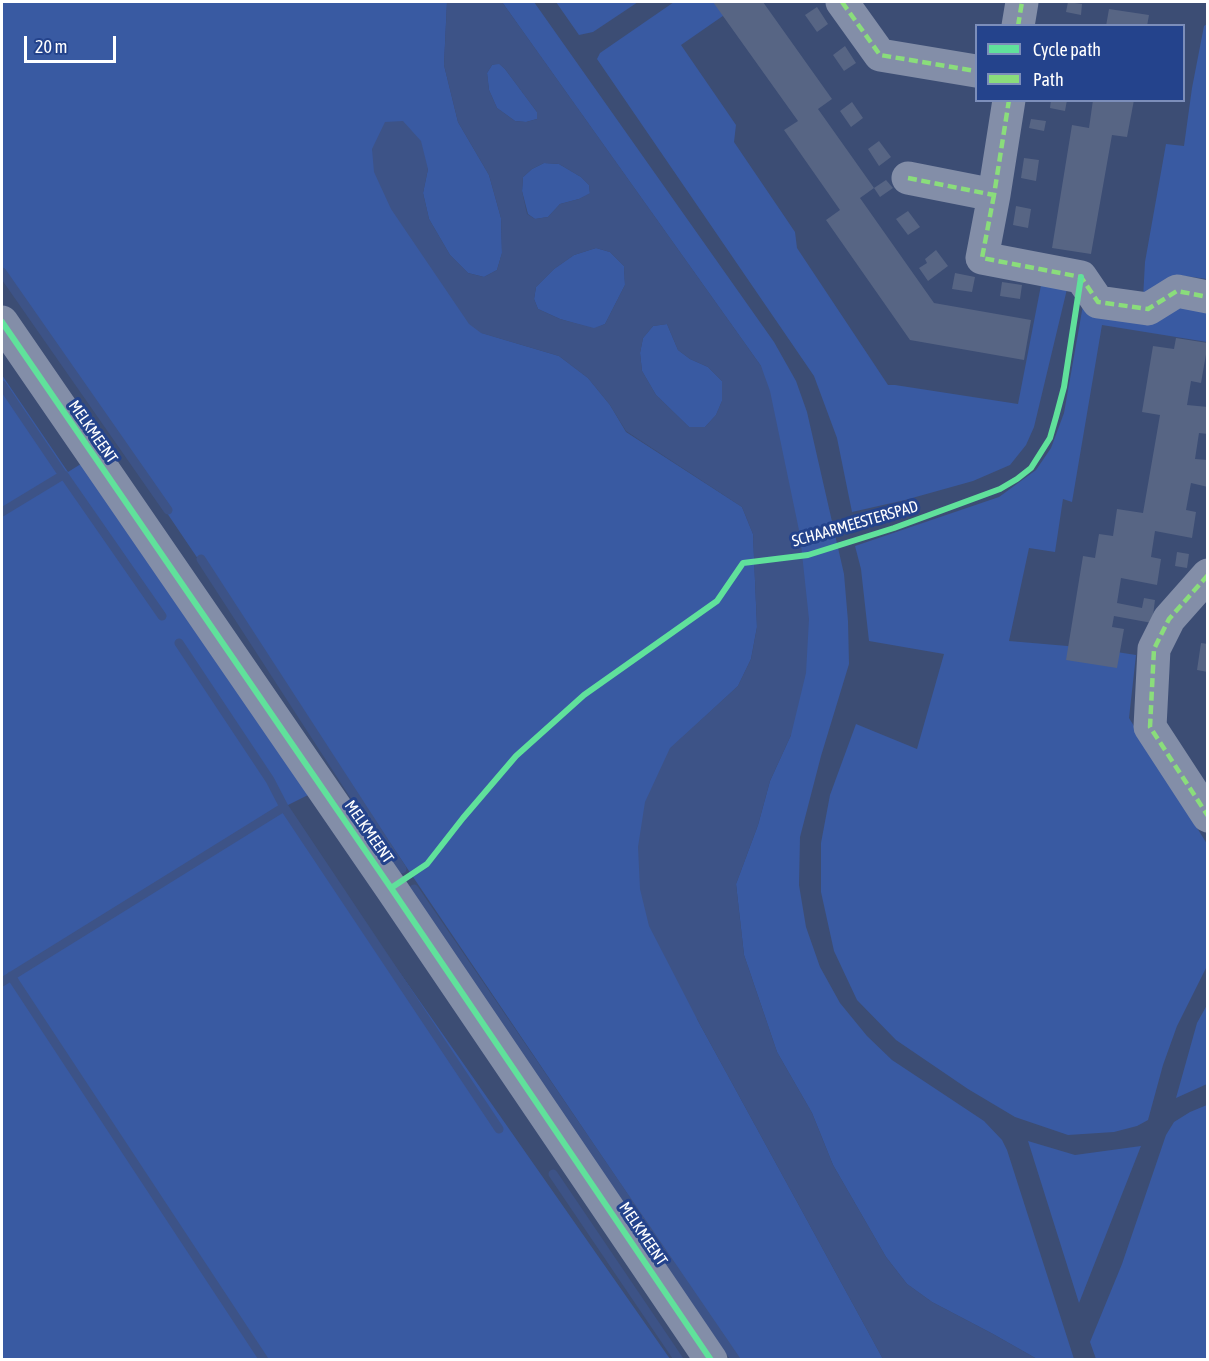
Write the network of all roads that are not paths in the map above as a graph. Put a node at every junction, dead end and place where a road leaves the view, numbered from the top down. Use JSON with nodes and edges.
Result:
{"nodes":[{"id":1,"x":842,"y":2,"type":"edge"},
{"id":2,"x":1022,"y":2,"type":"edge"},
{"id":3,"x":1018,"y":24,"type":"edge"},
{"id":4,"x":975,"y":71,"type":"edge"},
{"id":5,"x":1009,"y":102,"type":"edge"},
{"id":6,"x":908,"y":178,"type":"dead end"},
{"id":7,"x":994,"y":195,"type":"junction"},
{"id":8,"x":1208,"y":297,"type":"edge"},
{"id":9,"x":2,"y":322,"type":"edge"},
{"id":10,"x":1208,"y":575,"type":"edge"},
{"id":11,"x":1208,"y":816,"type":"edge"},
{"id":12,"x":711,"y":1359,"type":"edge"}],
"edges":[{"from":1,"to":4,"type":"street"},
{"from":2,"to":3,"type":"street"},
{"from":5,"to":7,"type":"street"},
{"from":6,"to":7,"type":"street"},
{"from":7,"to":8,"type":"street"},
{"from":9,"to":12,"type":"street","name":"MELKMEENT"},
{"from":10,"to":11,"type":"street"}]}
